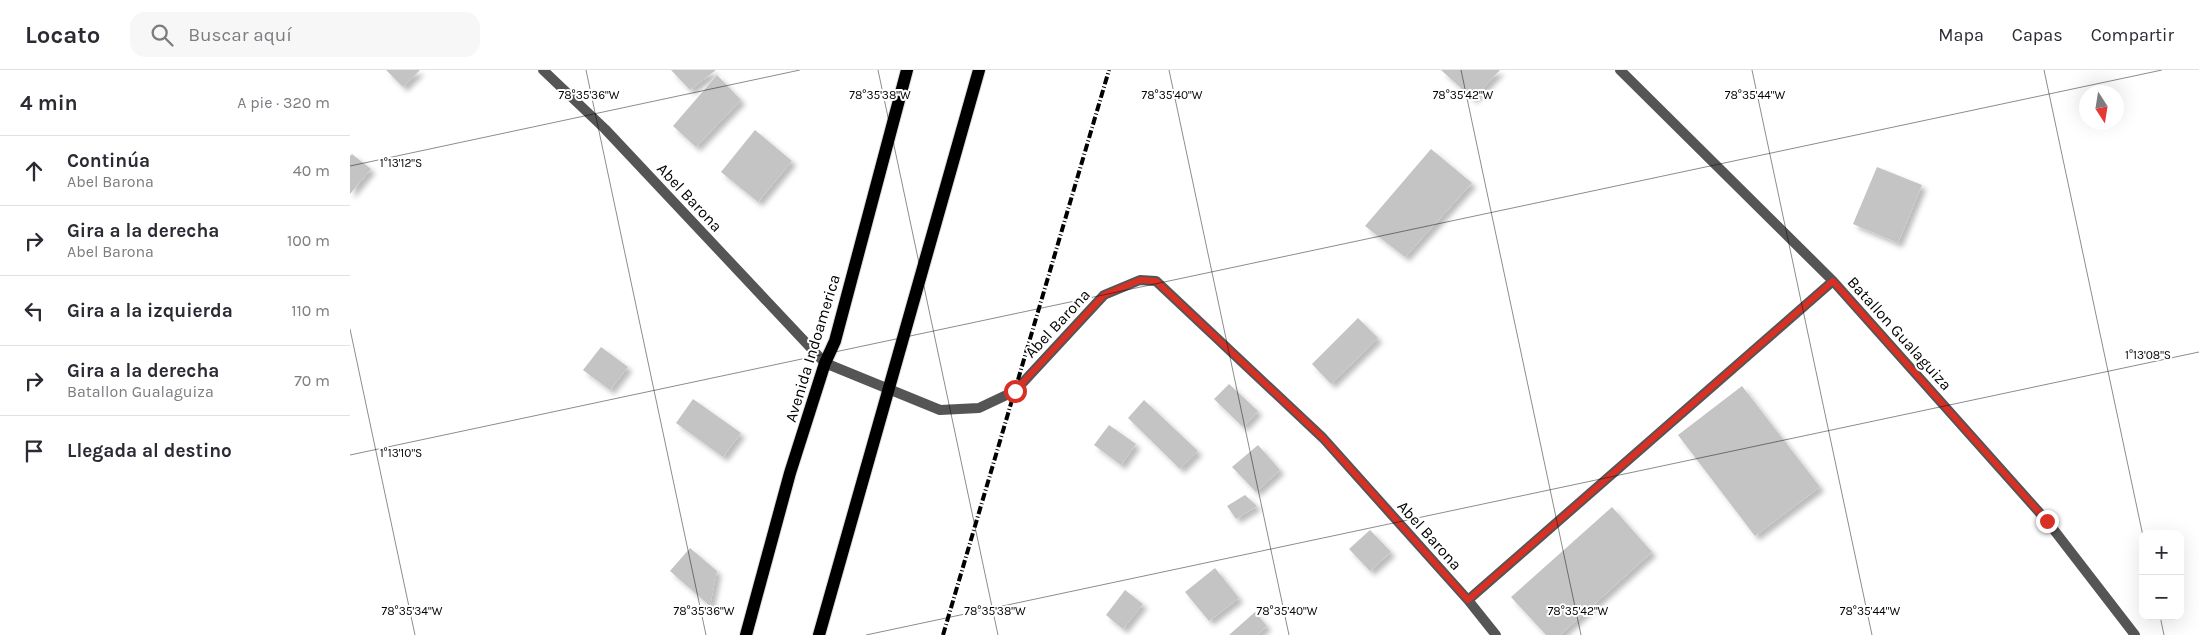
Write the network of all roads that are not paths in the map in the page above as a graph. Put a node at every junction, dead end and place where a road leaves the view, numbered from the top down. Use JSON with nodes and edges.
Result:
{"nodes":[{"id":1,"x":543,"y":70,"type":"edge"},
{"id":2,"x":907,"y":70,"type":"edge"},
{"id":3,"x":979,"y":70,"type":"edge"},
{"id":4,"x":1620,"y":70,"type":"edge"},
{"id":5,"x":1833,"y":281,"type":"junction"},
{"id":6,"x":825,"y":363,"type":"junction"},
{"id":7,"x":889,"y":388,"type":"junction"},
{"id":8,"x":1468,"y":600,"type":"junction"},
{"id":9,"x":746,"y":635,"type":"edge"},
{"id":10,"x":819,"y":635,"type":"edge"},
{"id":11,"x":1496,"y":635,"type":"edge"},
{"id":12,"x":2135,"y":635,"type":"edge"}],
"edges":[{"from":1,"to":6,"type":"street","name":"Abel Barona"},
{"from":2,"to":6,"type":"main road","name":"Avenida Indoamerica"},
{"from":3,"to":7,"type":"main road"},
{"from":4,"to":5,"type":"street","name":"Batallon Gualaguiza"},
{"from":5,"to":8,"type":"street"},
{"from":5,"to":12,"type":"street","name":"Batallon Gualaguiza"},
{"from":6,"to":7,"type":"street","name":"Abel Barona"},
{"from":6,"to":9,"type":"main road","name":"Avenida Indoamerica"},
{"from":7,"to":8,"type":"street","name":"Abel Barona"},
{"from":7,"to":10,"type":"main road"},
{"from":8,"to":11,"type":"street","name":"Abel Barona"}]}
